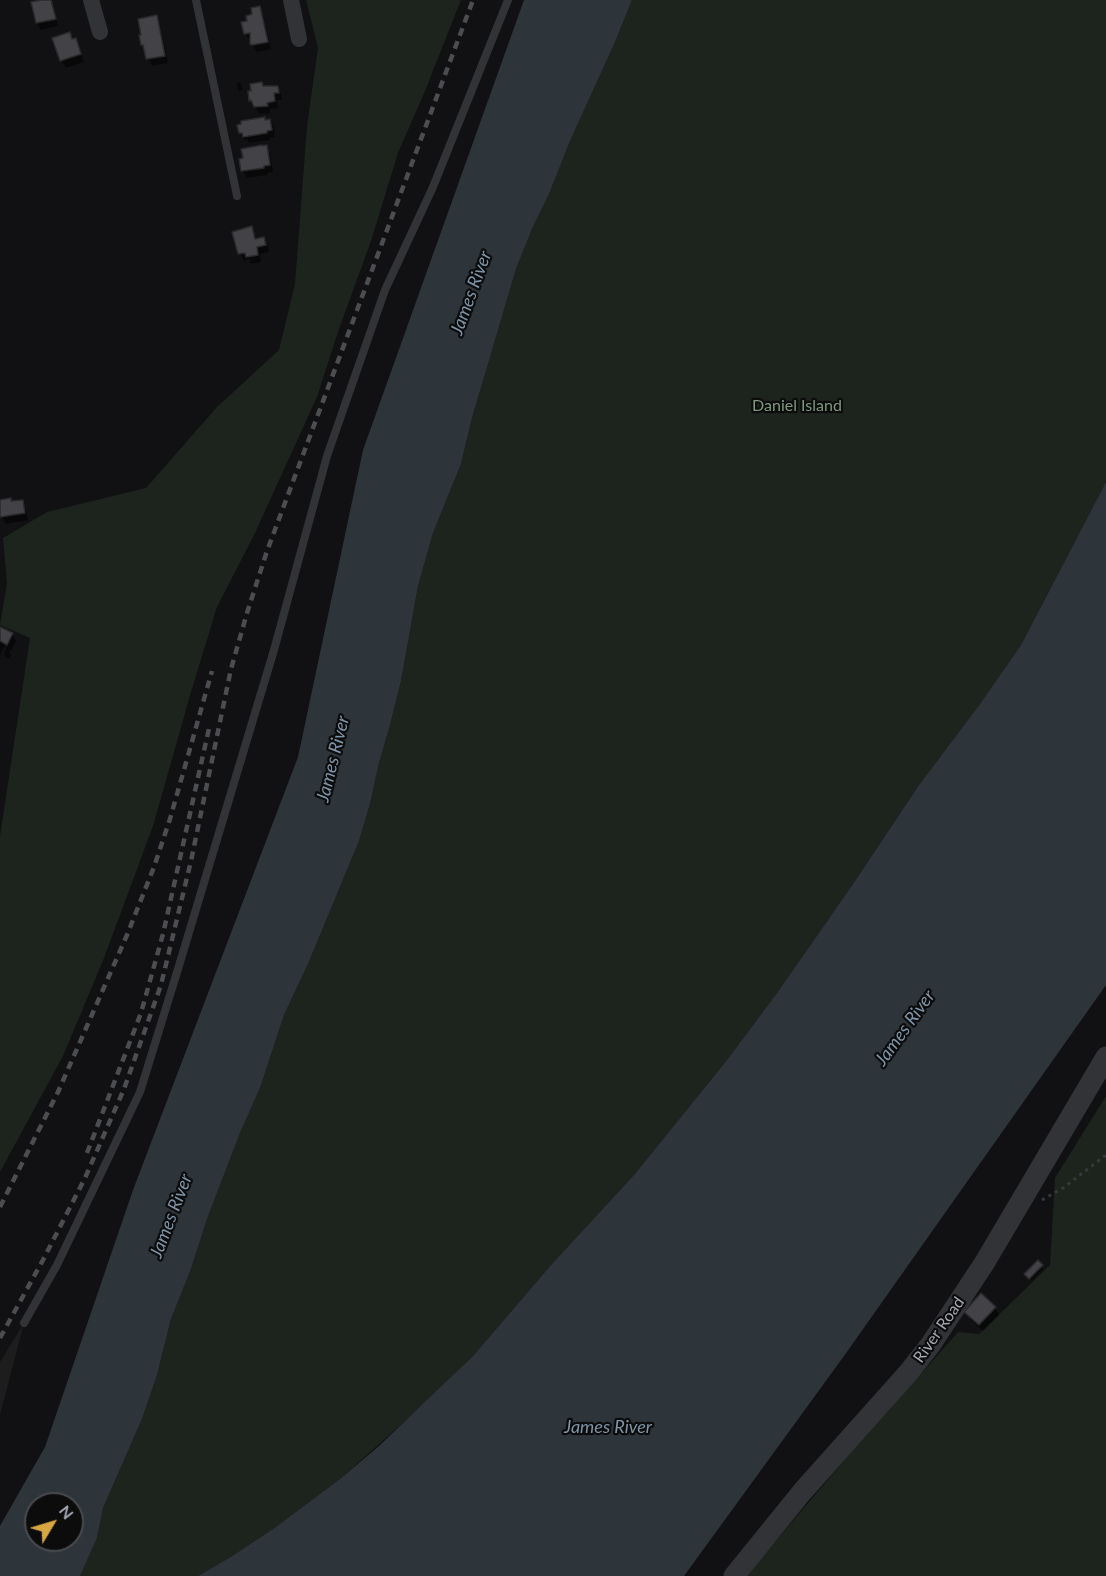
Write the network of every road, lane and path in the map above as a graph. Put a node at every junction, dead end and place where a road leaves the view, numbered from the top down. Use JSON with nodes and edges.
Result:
{"nodes":[{"id":1,"x":91,"y":0,"type":"edge"},
{"id":2,"x":195,"y":0,"type":"edge"},
{"id":3,"x":291,"y":0,"type":"edge"},
{"id":4,"x":508,"y":0,"type":"edge"},
{"id":5,"x":100,"y":32,"type":"dead end"},
{"id":6,"x":299,"y":39,"type":"dead end"},
{"id":7,"x":237,"y":196,"type":"dead end"},
{"id":8,"x":1106,"y":1057,"type":"edge"},
{"id":9,"x":1106,"y":1155,"type":"edge"},
{"id":10,"x":1017,"y":1209,"type":"junction"},
{"id":11,"x":24,"y":1323,"type":"dead end"},
{"id":12,"x":734,"y":1576,"type":"edge"}],
"edges":[{"from":1,"to":5,"type":"street"},
{"from":2,"to":7,"type":"lane"},
{"from":3,"to":6,"type":"street"},
{"from":4,"to":11,"type":"lane"},
{"from":8,"to":10,"type":"street","name":"River Road"},
{"from":9,"to":10,"type":"path"},
{"from":10,"to":12,"type":"street","name":"River Road"}]}
